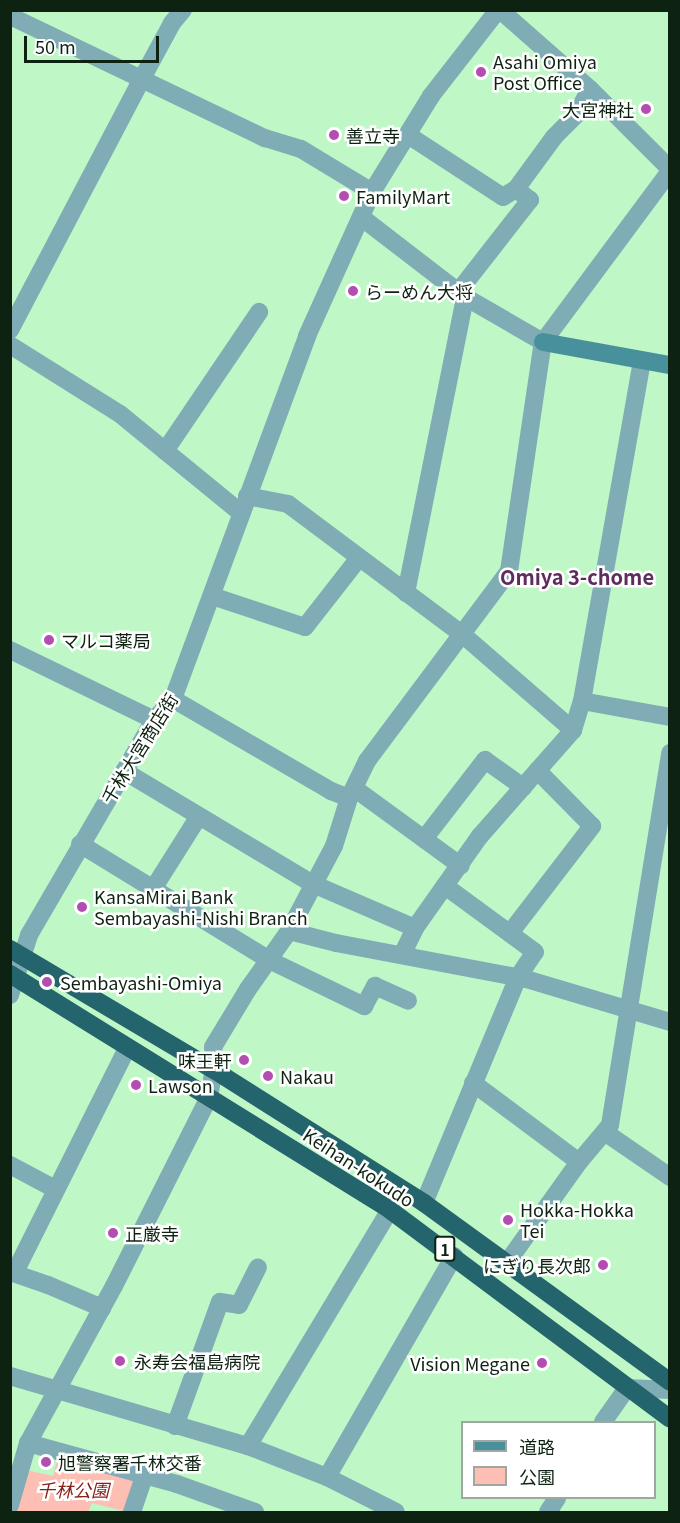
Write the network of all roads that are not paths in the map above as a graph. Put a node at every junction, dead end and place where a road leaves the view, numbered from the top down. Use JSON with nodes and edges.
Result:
{"nodes":[{"id":1,"x":183,"y":10,"type":"edge"},
{"id":2,"x":499,"y":10,"type":"edge"},
{"id":3,"x":10,"y":16,"type":"edge"},
{"id":4,"x":142,"y":78,"type":"junction"},
{"id":5,"x":590,"y":88,"type":"junction"},
{"id":6,"x":408,"y":135,"type":"junction"},
{"id":7,"x":669,"y":170,"type":"edge"},
{"id":8,"x":516,"y":189,"type":"junction"},
{"id":9,"x":372,"y":192,"type":"junction"},
{"id":10,"x":361,"y":217,"type":"junction"},
{"id":11,"x":462,"y":294,"type":"junction"},
{"id":12,"x":259,"y":312,"type":"dead end"},
{"id":13,"x":10,"y":330,"type":"edge"},
{"id":14,"x":543,"y":342,"type":"junction"},
{"id":15,"x":10,"y":345,"type":"edge"},
{"id":16,"x":642,"y":360,"type":"junction"},
{"id":17,"x":669,"y":365,"type":"edge"},
{"id":18,"x":165,"y":451,"type":"junction"},
{"id":19,"x":244,"y":504,"type":"junction"},
{"id":20,"x":359,"y":558,"type":"junction"},
{"id":21,"x":406,"y":593,"type":"junction"},
{"id":22,"x":212,"y":596,"type":"junction"},
{"id":23,"x":462,"y":634,"type":"junction"},
{"id":24,"x":10,"y":650,"type":"edge"},
{"id":25,"x":173,"y":699,"type":"junction"},
{"id":26,"x":582,"y":702,"type":"junction"},
{"id":27,"x":669,"y":717,"type":"edge"},
{"id":28,"x":154,"y":720,"type":"junction"},
{"id":29,"x":573,"y":730,"type":"junction"},
{"id":30,"x":669,"y":753,"type":"edge"},
{"id":31,"x":537,"y":770,"type":"junction"},
{"id":32,"x":124,"y":771,"type":"junction"},
{"id":33,"x":523,"y":787,"type":"junction"},
{"id":34,"x":352,"y":793,"type":"junction"},
{"id":35,"x":199,"y":816,"type":"junction"},
{"id":36,"x":424,"y":839,"type":"junction"},
{"id":37,"x":80,"y":844,"type":"junction"},
{"id":38,"x":461,"y":866,"type":"junction"},
{"id":39,"x":313,"y":884,"type":"junction"},
{"id":40,"x":446,"y":886,"type":"junction"},
{"id":41,"x":153,"y":889,"type":"junction"},
{"id":42,"x":415,"y":928,"type":"junction"},
{"id":43,"x":289,"y":931,"type":"junction"},
{"id":44,"x":510,"y":933,"type":"junction"},
{"id":45,"x":17,"y":952,"type":"edge"},
{"id":46,"x":402,"y":955,"type":"junction"},
{"id":47,"x":268,"y":960,"type":"junction"},
{"id":48,"x":518,"y":977,"type":"junction"},
{"id":49,"x":12,"y":982,"type":"edge"},
{"id":50,"x":408,"y":1001,"type":"dead end"},
{"id":51,"x":629,"y":1008,"type":"junction"},
{"id":52,"x":669,"y":1022,"type":"edge"},
{"id":53,"x":127,"y":1048,"type":"junction"},
{"id":54,"x":214,"y":1070,"type":"junction"},
{"id":55,"x":473,"y":1083,"type":"junction"},
{"id":56,"x":209,"y":1097,"type":"junction"},
{"id":57,"x":606,"y":1133,"type":"junction"},
{"id":58,"x":579,"y":1162,"type":"junction"},
{"id":59,"x":10,"y":1165,"type":"edge"},
{"id":60,"x":669,"y":1178,"type":"edge"},
{"id":61,"x":55,"y":1188,"type":"junction"},
{"id":62,"x":424,"y":1203,"type":"junction"},
{"id":63,"x":390,"y":1210,"type":"junction"},
{"id":64,"x":454,"y":1256,"type":"junction"},
{"id":65,"x":506,"y":1264,"type":"junction"},
{"id":66,"x":258,"y":1267,"type":"dead end"},
{"id":67,"x":13,"y":1272,"type":"edge"},
{"id":68,"x":102,"y":1308,"type":"junction"},
{"id":69,"x":10,"y":1376,"type":"edge"},
{"id":70,"x":669,"y":1382,"type":"edge"},
{"id":71,"x":627,"y":1388,"type":"junction"},
{"id":72,"x":669,"y":1390,"type":"edge"},
{"id":73,"x":55,"y":1391,"type":"junction"},
{"id":74,"x":669,"y":1419,"type":"edge"},
{"id":75,"x":604,"y":1421,"type":"edge"},
{"id":76,"x":175,"y":1426,"type":"junction"},
{"id":77,"x":21,"y":1445,"type":"edge"},
{"id":78,"x":248,"y":1446,"type":"junction"},
{"id":79,"x":146,"y":1474,"type":"junction"},
{"id":80,"x":327,"y":1477,"type":"junction"},
{"id":81,"x":556,"y":1499,"type":"edge"},
{"id":82,"x":10,"y":1505,"type":"edge"},
{"id":83,"x":132,"y":1512,"type":"edge"},
{"id":84,"x":255,"y":1512,"type":"edge"},
{"id":85,"x":396,"y":1512,"type":"edge"},
{"id":86,"x":548,"y":1512,"type":"edge"}],
"edges":[{"from":1,"to":4,"type":"street"},
{"from":2,"to":5,"type":"street"},
{"from":2,"to":6,"type":"street","name":"千林大宮商店街"},
{"from":3,"to":4,"type":"street"},
{"from":4,"to":9,"type":"street"},
{"from":4,"to":13,"type":"street"},
{"from":5,"to":7,"type":"street"},
{"from":5,"to":8,"type":"street"},
{"from":6,"to":8,"type":"street"},
{"from":6,"to":9,"type":"street","name":"千林大宮商店街"},
{"from":7,"to":14,"type":"street"},
{"from":8,"to":11,"type":"street"},
{"from":9,"to":10,"type":"street","name":"千林大宮商店街"},
{"from":10,"to":11,"type":"street"},
{"from":10,"to":19,"type":"street","name":"千林大宮商店街"},
{"from":11,"to":14,"type":"street"},
{"from":11,"to":21,"type":"street"},
{"from":12,"to":18,"type":"street"},
{"from":14,"to":16,"type":"street"},
{"from":14,"to":23,"type":"street"},
{"from":15,"to":18,"type":"street"},
{"from":16,"to":17,"type":"street"},
{"from":16,"to":26,"type":"street"},
{"from":18,"to":19,"type":"street"},
{"from":19,"to":20,"type":"street"},
{"from":19,"to":22,"type":"street","name":"千林大宮商店街"},
{"from":20,"to":21,"type":"street"},
{"from":20,"to":22,"type":"street"},
{"from":21,"to":23,"type":"street"},
{"from":22,"to":25,"type":"street","name":"千林大宮商店街"},
{"from":23,"to":29,"type":"street"},
{"from":23,"to":34,"type":"street"},
{"from":24,"to":28,"type":"street"},
{"from":25,"to":28,"type":"street","name":"千林大宮商店街"},
{"from":25,"to":34,"type":"street"},
{"from":26,"to":27,"type":"street"},
{"from":26,"to":29,"type":"street"},
{"from":28,"to":32,"type":"street","name":"千林大宮商店街"},
{"from":29,"to":31,"type":"street"},
{"from":30,"to":51,"type":"street"},
{"from":31,"to":33,"type":"street"},
{"from":31,"to":44,"type":"street"},
{"from":32,"to":35,"type":"street"},
{"from":32,"to":37,"type":"street","name":"千林大宮商店街"},
{"from":33,"to":36,"type":"street"},
{"from":33,"to":38,"type":"street"},
{"from":34,"to":36,"type":"street"},
{"from":34,"to":39,"type":"street"},
{"from":35,"to":39,"type":"street"},
{"from":35,"to":41,"type":"street"},
{"from":36,"to":38,"type":"street"},
{"from":37,"to":41,"type":"street"},
{"from":37,"to":45,"type":"street","name":"千林大宮商店街"},
{"from":38,"to":40,"type":"street"},
{"from":39,"to":42,"type":"street"},
{"from":39,"to":43,"type":"street"},
{"from":40,"to":42,"type":"street"},
{"from":40,"to":44,"type":"street"},
{"from":41,"to":47,"type":"street"},
{"from":42,"to":46,"type":"street"},
{"from":43,"to":46,"type":"street"},
{"from":43,"to":47,"type":"street"},
{"from":44,"to":48,"type":"street"},
{"from":45,"to":49,"type":"street","name":"千林大宮商店街"},
{"from":45,"to":54,"type":"highway","name":"Keihan-kokudo","number":"1"},
{"from":46,"to":48,"type":"street"},
{"from":47,"to":50,"type":"street"},
{"from":47,"to":54,"type":"street"},
{"from":48,"to":51,"type":"street"},
{"from":48,"to":55,"type":"street"},
{"from":49,"to":53,"type":"highway","name":"Keihan-kokudo","number":"1"},
{"from":51,"to":52,"type":"street"},
{"from":51,"to":57,"type":"street"},
{"from":53,"to":56,"type":"highway","name":"Keihan-kokudo","number":"1"},
{"from":53,"to":61,"type":"street"},
{"from":54,"to":56,"type":"street"},
{"from":54,"to":62,"type":"highway","name":"Keihan-kokudo","number":"1"},
{"from":55,"to":58,"type":"street"},
{"from":55,"to":62,"type":"street"},
{"from":56,"to":63,"type":"highway","name":"Keihan-kokudo","number":"1"},
{"from":56,"to":68,"type":"street"},
{"from":57,"to":58,"type":"street"},
{"from":57,"to":60,"type":"street"},
{"from":58,"to":65,"type":"street"},
{"from":59,"to":61,"type":"street"},
{"from":61,"to":67,"type":"street"},
{"from":62,"to":65,"type":"highway","name":"Keihan-kokudo","number":"1"},
{"from":63,"to":64,"type":"highway","name":"Keihan-kokudo","number":"1"},
{"from":63,"to":78,"type":"street"},
{"from":64,"to":71,"type":"highway","name":"Keihan-kokudo","number":"1"},
{"from":64,"to":80,"type":"street"},
{"from":65,"to":70,"type":"highway","name":"Keihan-kokudo","number":"1"},
{"from":66,"to":76,"type":"street"},
{"from":67,"to":68,"type":"street"},
{"from":68,"to":73,"type":"street"},
{"from":69,"to":73,"type":"street"},
{"from":71,"to":72,"type":"street"},
{"from":71,"to":74,"type":"highway","name":"Keihan-kokudo","number":"1"},
{"from":71,"to":75,"type":"street"},
{"from":73,"to":76,"type":"street"},
{"from":73,"to":77,"type":"street"},
{"from":76,"to":78,"type":"street"},
{"from":77,"to":79,"type":"street"},
{"from":77,"to":82,"type":"street"},
{"from":78,"to":80,"type":"street"},
{"from":79,"to":83,"type":"street"},
{"from":79,"to":84,"type":"street"},
{"from":80,"to":85,"type":"street"},
{"from":81,"to":86,"type":"street"}]}
